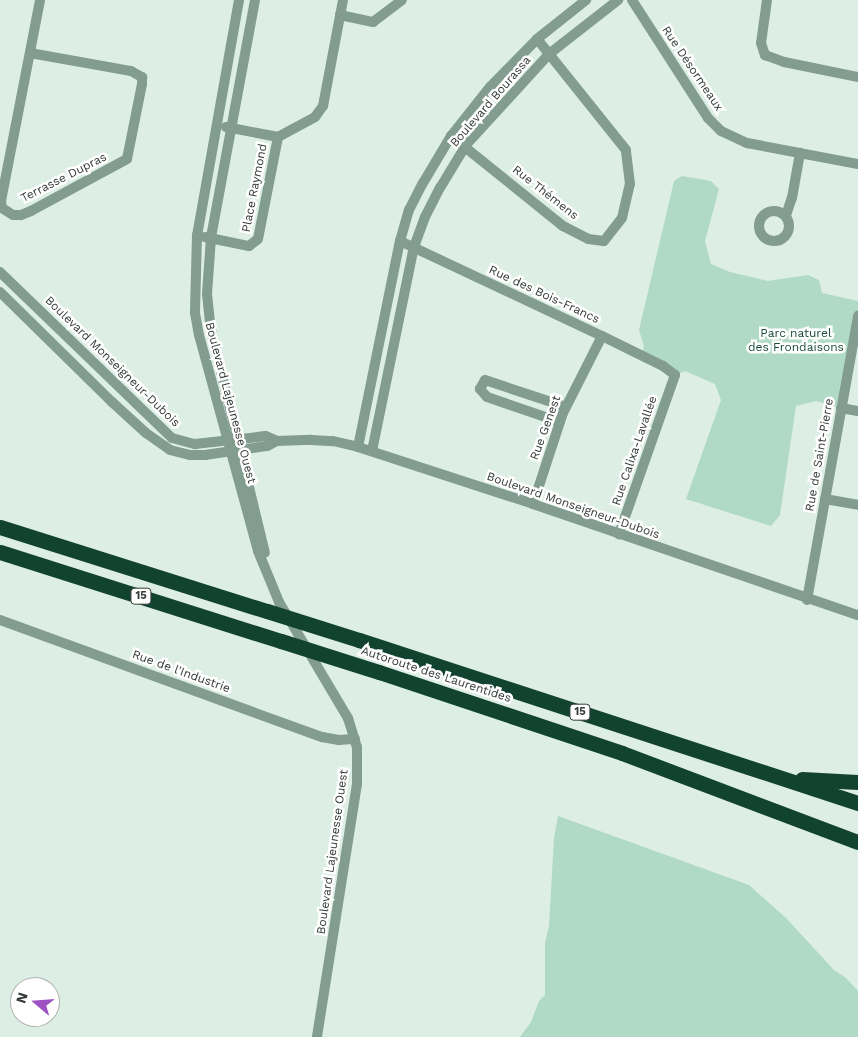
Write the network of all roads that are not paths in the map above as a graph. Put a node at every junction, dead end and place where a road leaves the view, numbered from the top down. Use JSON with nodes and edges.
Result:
{"nodes":[{"id":1,"x":40,"y":0,"type":"edge"},
{"id":2,"x":239,"y":0,"type":"edge"},
{"id":3,"x":255,"y":0,"type":"edge"},
{"id":4,"x":343,"y":0,"type":"edge"},
{"id":5,"x":402,"y":0,"type":"edge"},
{"id":6,"x":586,"y":0,"type":"edge"},
{"id":7,"x":618,"y":0,"type":"edge"},
{"id":8,"x":632,"y":0,"type":"edge"},
{"id":9,"x":767,"y":0,"type":"edge"},
{"id":10,"x":340,"y":15,"type":"junction"},
{"id":11,"x":538,"y":39,"type":"junction"},
{"id":12,"x":30,"y":53,"type":"junction"},
{"id":13,"x":549,"y":54,"type":"junction"},
{"id":14,"x":858,"y":76,"type":"edge"},
{"id":15,"x":216,"y":126,"type":"junction"},
{"id":16,"x":231,"y":128,"type":"junction"},
{"id":17,"x":278,"y":136,"type":"junction"},
{"id":18,"x":451,"y":136,"type":"junction"},
{"id":19,"x":466,"y":145,"type":"junction"},
{"id":20,"x":800,"y":153,"type":"junction"},
{"id":21,"x":858,"y":164,"type":"edge"},
{"id":22,"x":1,"y":201,"type":"edge"},
{"id":23,"x":786,"y":215,"type":"dead end"},
{"id":24,"x":197,"y":235,"type":"junction"},
{"id":25,"x":211,"y":238,"type":"junction"},
{"id":26,"x":400,"y":241,"type":"junction"},
{"id":27,"x":414,"y":248,"type":"junction"},
{"id":28,"x":0,"y":272,"type":"edge"},
{"id":29,"x":0,"y":292,"type":"edge"},
{"id":30,"x":858,"y":316,"type":"edge"},
{"id":31,"x":602,"y":336,"type":"junction"},
{"id":32,"x":675,"y":375,"type":"joint"},
{"id":33,"x":566,"y":407,"type":"junction"},
{"id":34,"x":841,"y":408,"type":"junction"},
{"id":35,"x":858,"y":411,"type":"edge"},
{"id":36,"x":560,"y":422,"type":"junction"},
{"id":37,"x":239,"y":439,"type":"junction"},
{"id":38,"x":228,"y":441,"type":"junction"},
{"id":39,"x":277,"y":441,"type":"junction"},
{"id":40,"x":358,"y":447,"type":"junction"},
{"id":41,"x":242,"y":450,"type":"junction"},
{"id":42,"x":372,"y":451,"type":"junction"},
{"id":43,"x":231,"y":452,"type":"junction"},
{"id":44,"x":826,"y":499,"type":"junction"},
{"id":45,"x":533,"y":504,"type":"junction"},
{"id":46,"x":858,"y":505,"type":"edge"},
{"id":47,"x":0,"y":527,"type":"edge"},
{"id":48,"x":619,"y":534,"type":"junction"},
{"id":49,"x":0,"y":552,"type":"edge"},
{"id":50,"x":267,"y":571,"type":"junction"},
{"id":51,"x":807,"y":600,"type":"junction"},
{"id":52,"x":858,"y":616,"type":"edge"},
{"id":53,"x":0,"y":620,"type":"edge"},
{"id":54,"x":355,"y":739,"type":"junction"},
{"id":55,"x":778,"y":777,"type":"junction"},
{"id":56,"x":858,"y":782,"type":"edge"},
{"id":57,"x":858,"y":803,"type":"edge"},
{"id":58,"x":823,"y":828,"type":"junction"},
{"id":59,"x":858,"y":842,"type":"edge"},
{"id":60,"x":858,"y":852,"type":"edge"},
{"id":61,"x":317,"y":1037,"type":"edge"}],
"edges":[{"from":1,"to":12,"type":"street"},
{"from":2,"to":15,"type":"street","name":"Boulevard Lajeunesse Ouest"},
{"from":3,"to":16,"type":"street","name":"Boulevard Lajeunesse Ouest"},
{"from":4,"to":10,"type":"street"},
{"from":5,"to":10,"type":"street"},
{"from":6,"to":11,"type":"street","name":"Boulevard Bourassa"},
{"from":7,"to":13,"type":"street","name":"Boulevard Bourassa"},
{"from":8,"to":20,"type":"street","name":"Rue Désormeaux"},
{"from":9,"to":14,"type":"street"},
{"from":10,"to":17,"type":"street"},
{"from":11,"to":13,"type":"street","name":"Rue Thémens"},
{"from":11,"to":18,"type":"street","name":"Boulevard Bourassa"},
{"from":12,"to":22,"type":"street"},
{"from":12,"to":22,"type":"street","name":"Terrasse Dupras"},
{"from":13,"to":19,"type":"street","name":"Boulevard Bourassa"},
{"from":13,"to":19,"type":"street","name":"Rue Thémens"},
{"from":15,"to":16,"type":"street"},
{"from":15,"to":24,"type":"street","name":"Boulevard Lajeunesse Ouest"},
{"from":16,"to":17,"type":"street"},
{"from":16,"to":25,"type":"street","name":"Boulevard Lajeunesse Ouest"},
{"from":17,"to":25,"type":"street","name":"Place Raymond"},
{"from":18,"to":19,"type":"street","name":"Rue Thémens"},
{"from":18,"to":26,"type":"street","name":"Boulevard Bourassa"},
{"from":19,"to":27,"type":"street","name":"Boulevard Bourassa"},
{"from":20,"to":21,"type":"street","name":"Rue Désormeaux"},
{"from":20,"to":23,"type":"street"},
{"from":24,"to":25,"type":"street","name":"Place Raymond"},
{"from":24,"to":38,"type":"street","name":"Boulevard Lajeunesse Ouest"},
{"from":25,"to":37,"type":"street","name":"Boulevard Lajeunesse Ouest"},
{"from":26,"to":27,"type":"street","name":"Rue des Bois-Francs"},
{"from":26,"to":40,"type":"street","name":"Boulevard Bourassa"},
{"from":27,"to":31,"type":"street","name":"Rue des Bois-Francs"},
{"from":27,"to":42,"type":"street","name":"Boulevard Bourassa"},
{"from":28,"to":38,"type":"street","name":"Boulevard Monseigneur-Dubois"},
{"from":29,"to":43,"type":"street","name":"Boulevard Monseigneur-Dubois"},
{"from":30,"to":34,"type":"street","name":"Rue de Saint-Pierre"},
{"from":31,"to":32,"type":"street","name":"Rue des Bois-Francs"},
{"from":31,"to":33,"type":"street","name":"Rue Genest"},
{"from":32,"to":48,"type":"street","name":"Rue Calixa-Lavallée"},
{"from":33,"to":36,"type":"street","name":"Rue Genest"},
{"from":33,"to":36,"type":"street"},
{"from":34,"to":35,"type":"street"},
{"from":34,"to":44,"type":"street","name":"Rue de Saint-Pierre"},
{"from":36,"to":45,"type":"street","name":"Rue Genest"},
{"from":37,"to":38,"type":"street","name":"Boulevard Monseigneur-Dubois"},
{"from":37,"to":39,"type":"street","name":"Boulevard Monseigneur-Dubois"},
{"from":37,"to":41,"type":"street","name":"Boulevard Lajeunesse Ouest"},
{"from":38,"to":43,"type":"street","name":"Boulevard Lajeunesse Ouest"},
{"from":39,"to":40,"type":"street","name":"Boulevard Monseigneur-Dubois"},
{"from":39,"to":41,"type":"street","name":"Boulevard Monseigneur-Dubois"},
{"from":40,"to":42,"type":"street","name":"Boulevard Monseigneur-Dubois"},
{"from":41,"to":43,"type":"street","name":"Boulevard Monseigneur-Dubois"},
{"from":41,"to":50,"type":"street","name":"Boulevard Lajeunesse Ouest"},
{"from":42,"to":45,"type":"street","name":"Boulevard Monseigneur-Dubois"},
{"from":43,"to":50,"type":"street","name":"Boulevard Lajeunesse Ouest"},
{"from":44,"to":46,"type":"street"},
{"from":44,"to":51,"type":"street","name":"Rue de Saint-Pierre"},
{"from":45,"to":48,"type":"street","name":"Boulevard Monseigneur-Dubois"},
{"from":47,"to":55,"type":"highway","name":"Autoroute des Laurentides","number":"15","bridge":true},
{"from":48,"to":51,"type":"street","name":"Boulevard Monseigneur-Dubois"},
{"from":49,"to":58,"type":"highway","name":"Autoroute des Laurentides","number":"15","bridge":true},
{"from":50,"to":54,"type":"street","name":"Boulevard Lajeunesse Ouest"},
{"from":51,"to":52,"type":"street","name":"Boulevard Monseigneur-Dubois"},
{"from":53,"to":54,"type":"street","name":"Rue de l'Industrie"},
{"from":54,"to":61,"type":"street","name":"Boulevard Lajeunesse Ouest"},
{"from":55,"to":56,"type":"highway"},
{"from":55,"to":57,"type":"highway","name":"Autoroute des Laurentides","number":"15"},
{"from":58,"to":59,"type":"highway","name":"Autoroute des Laurentides","number":"15"},
{"from":58,"to":60,"type":"highway"}]}
